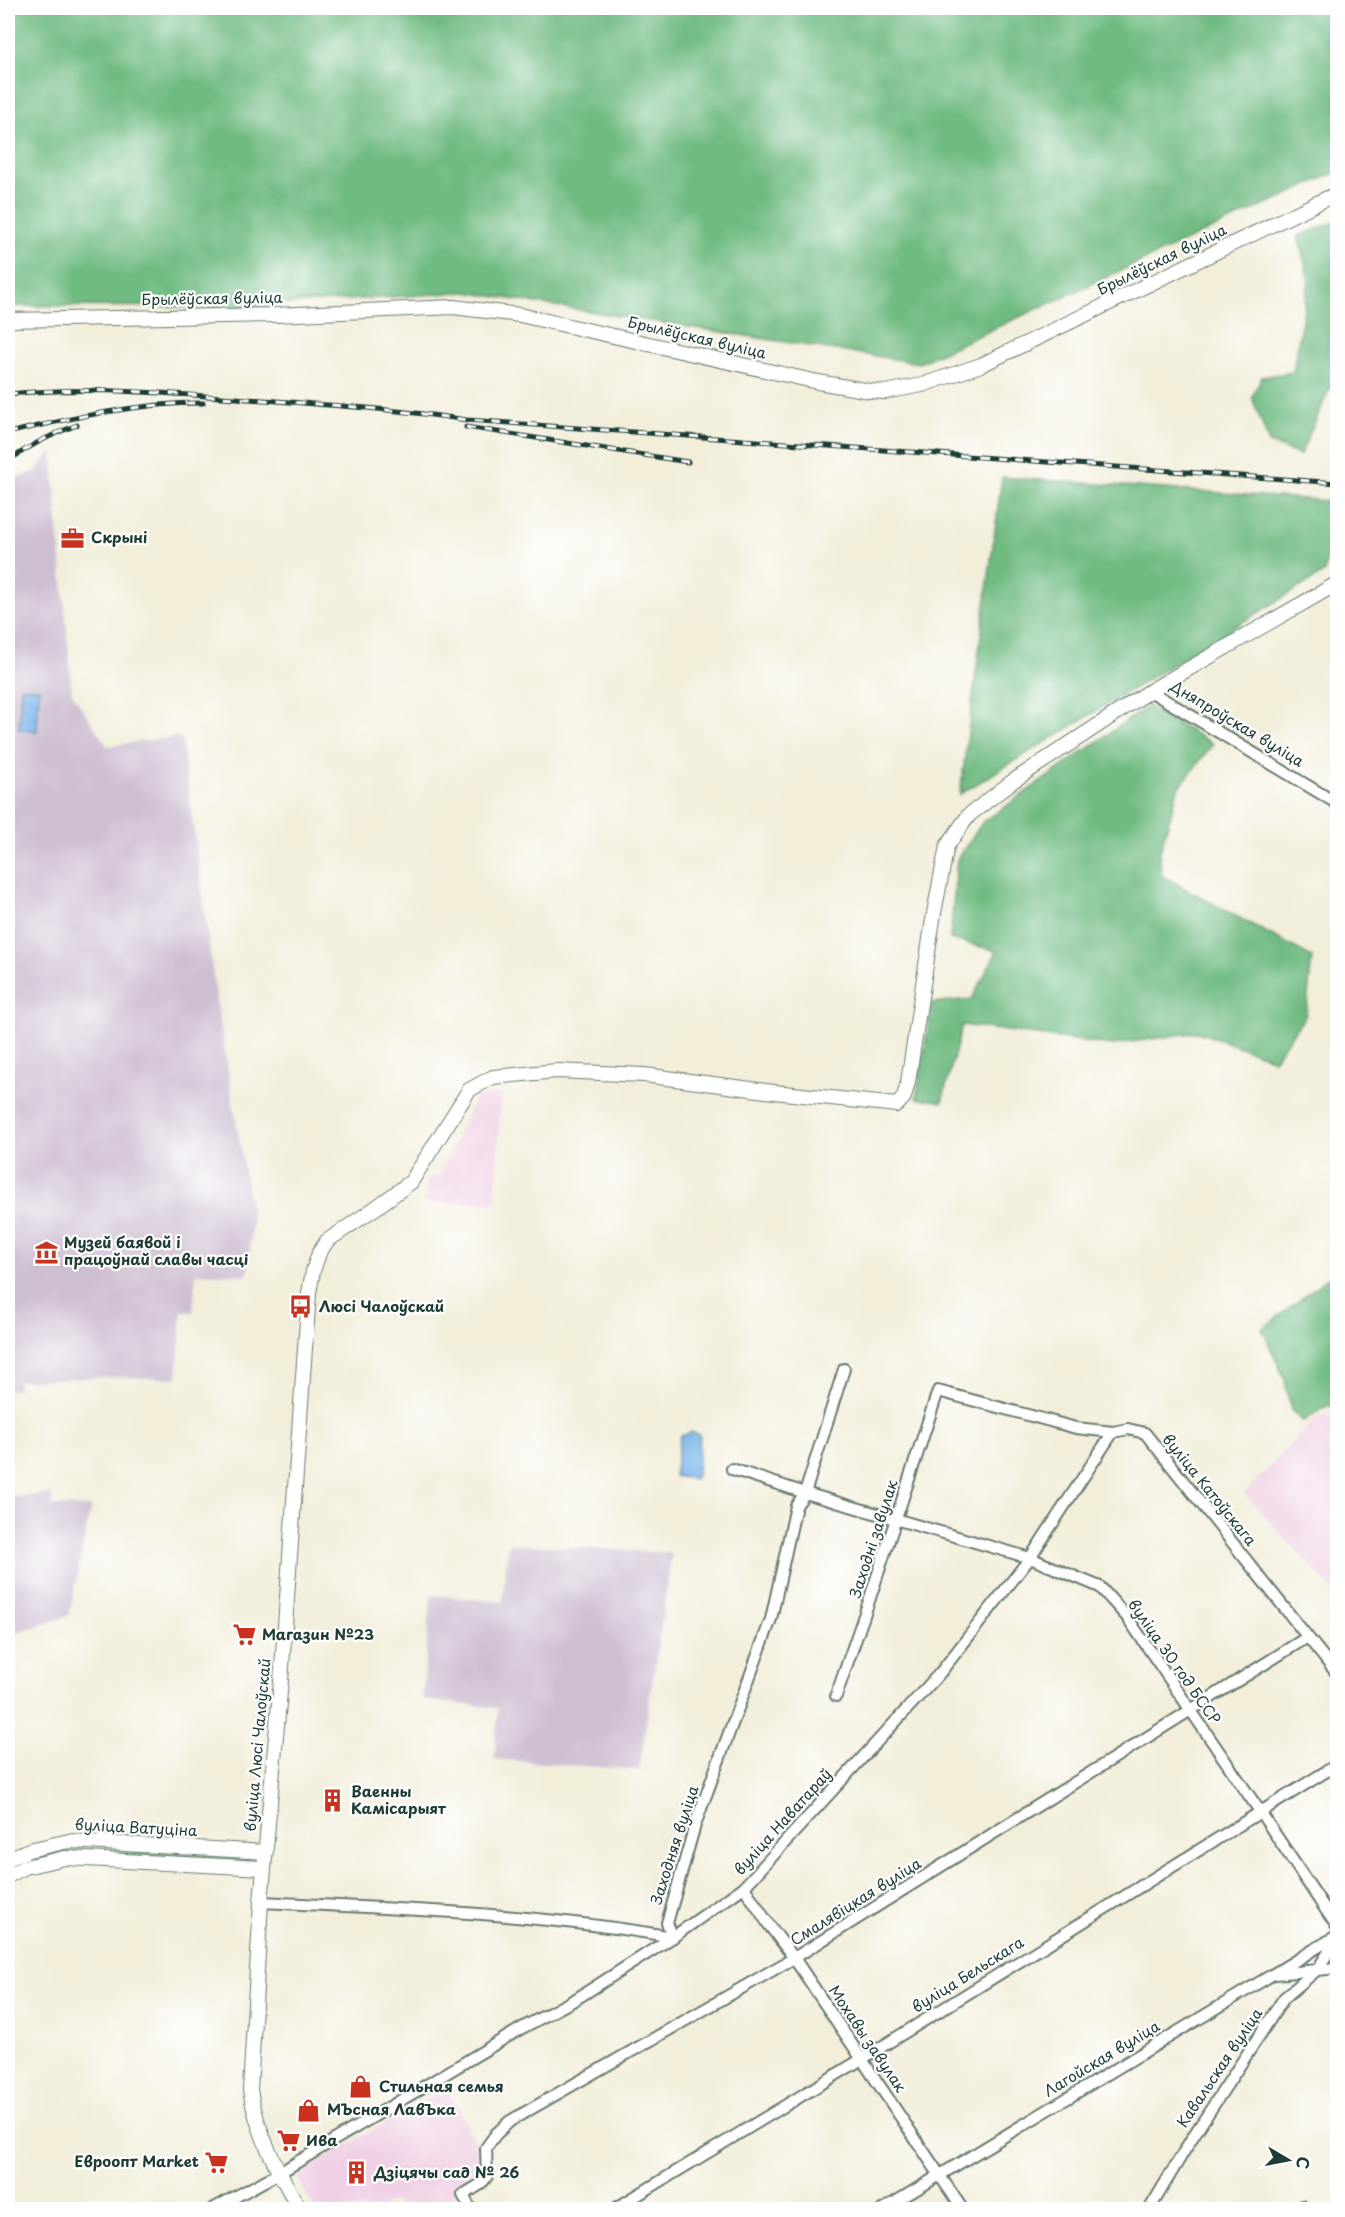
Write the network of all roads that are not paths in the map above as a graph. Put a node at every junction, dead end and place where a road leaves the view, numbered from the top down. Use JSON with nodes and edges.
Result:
{"nodes":[{"id":1,"x":1338,"y":193,"type":"edge"},
{"id":2,"x":8,"y":320,"type":"edge"},
{"id":3,"x":1338,"y":583,"type":"edge"},
{"id":4,"x":1150,"y":691,"type":"junction"},
{"id":5,"x":1338,"y":804,"type":"edge"},
{"id":6,"x":844,"y":1369,"type":"dead end"},
{"id":7,"x":938,"y":1391,"type":"joint"},
{"id":8,"x":1113,"y":1432,"type":"junction"},
{"id":9,"x":732,"y":1469,"type":"dead end"},
{"id":10,"x":805,"y":1493,"type":"junction"},
{"id":11,"x":897,"y":1518,"type":"junction"},
{"id":12,"x":1030,"y":1558,"type":"junction"},
{"id":13,"x":1306,"y":1638,"type":"junction"},
{"id":14,"x":1338,"y":1674,"type":"edge"},
{"id":15,"x":836,"y":1696,"type":"dead end"},
{"id":16,"x":1190,"y":1711,"type":"junction"},
{"id":17,"x":1338,"y":1764,"type":"edge"},
{"id":18,"x":1261,"y":1813,"type":"junction"},
{"id":19,"x":266,"y":1852,"type":"junction"},
{"id":20,"x":8,"y":1859,"type":"edge"},
{"id":21,"x":264,"y":1868,"type":"junction"},
{"id":22,"x":8,"y":1876,"type":"edge"},
{"id":23,"x":744,"y":1887,"type":"junction"},
{"id":24,"x":261,"y":1902,"type":"junction"},
{"id":25,"x":1338,"y":1928,"type":"edge"},
{"id":26,"x":674,"y":1937,"type":"junction"},
{"id":27,"x":1338,"y":1937,"type":"edge"},
{"id":28,"x":794,"y":1958,"type":"junction"},
{"id":29,"x":1338,"y":1968,"type":"edge"},
{"id":30,"x":1317,"y":1970,"type":"junction"},
{"id":31,"x":1271,"y":1974,"type":"junction"},
{"id":32,"x":862,"y":2059,"type":"junction"},
{"id":33,"x":279,"y":2173,"type":"junction"},
{"id":34,"x":940,"y":2175,"type":"junction"},
{"id":35,"x":211,"y":2210,"type":"edge"},
{"id":36,"x":300,"y":2210,"type":"edge"},
{"id":37,"x":471,"y":2210,"type":"edge"},
{"id":38,"x":613,"y":2210,"type":"edge"},
{"id":39,"x":882,"y":2210,"type":"edge"},
{"id":40,"x":963,"y":2210,"type":"edge"},
{"id":41,"x":1149,"y":2210,"type":"edge"}],
"edges":[{"from":1,"to":2,"type":"street","name":"Брылёўская вуліца"},
{"from":3,"to":4,"type":"street","name":"Дняпроўская вуліца"},
{"from":4,"to":5,"type":"street","name":"Дняпроўская вуліца"},
{"from":4,"to":19,"type":"street","name":"вуліца Люсі Чалоўскай"},
{"from":6,"to":10,"type":"street","name":"Заходняя вуліца"},
{"from":7,"to":8,"type":"street","name":"вуліца Катоўскага"},
{"from":7,"to":11,"type":"street","name":"Заходні завулак"},
{"from":8,"to":12,"type":"street","name":"вуліца Наватараў"},
{"from":8,"to":13,"type":"street","name":"вуліца Катоўскага"},
{"from":9,"to":10,"type":"street","name":"вуліца 30 год БССР"},
{"from":10,"to":11,"type":"street","name":"вуліца 30 год БССР"},
{"from":10,"to":26,"type":"street","name":"Заходняя вуліца"},
{"from":11,"to":12,"type":"street","name":"вуліца 30 год БССР"},
{"from":11,"to":15,"type":"street","name":"Заходні завулак"},
{"from":12,"to":16,"type":"street","name":"вуліца 30 год БССР"},
{"from":12,"to":23,"type":"street","name":"вуліца Наватараў"},
{"from":13,"to":14,"type":"street","name":"вуліца Катоўскага"},
{"from":13,"to":16,"type":"street","name":"Смалявіцкая вуліца"},
{"from":16,"to":18,"type":"street","name":"вуліца 30 год БССР"},
{"from":16,"to":28,"type":"street","name":"Смалявіцкая вуліца"},
{"from":17,"to":18,"type":"street","name":"вуліца Бельскага"},
{"from":18,"to":25,"type":"street","name":"вуліца 30 год БССР"},
{"from":18,"to":32,"type":"street","name":"вуліца Бельскага"},
{"from":19,"to":20,"type":"street","name":"вуліца Ватуціна"},
{"from":19,"to":21,"type":"street","name":"вуліца Люсі Чалоўскай"},
{"from":21,"to":22,"type":"street"},
{"from":21,"to":24,"type":"street","name":"вуліца Люсі Чалоўскай"},
{"from":23,"to":26,"type":"street","name":"вуліца Наватараў"},
{"from":23,"to":28,"type":"street","name":"Мохавы завулак"},
{"from":24,"to":26,"type":"street"},
{"from":24,"to":33,"type":"street","name":"вуліца Люсі Чалоўскай"},
{"from":26,"to":33,"type":"street","name":"вуліца Наватараў"},
{"from":27,"to":30,"type":"street","name":"Кавальская вуліца"},
{"from":27,"to":31,"type":"street","name":"Лагойская вуліца"},
{"from":28,"to":32,"type":"street","name":"Мохавы завулак"},
{"from":28,"to":37,"type":"street","name":"Смалявіцкая вуліца"},
{"from":29,"to":30,"type":"street"},
{"from":30,"to":31,"type":"street"},
{"from":30,"to":41,"type":"street","name":"Кавальская вуліца"},
{"from":31,"to":34,"type":"street","name":"Лагойская вуліца"},
{"from":32,"to":34,"type":"street","name":"Мохавы завулак"},
{"from":32,"to":38,"type":"street","name":"вуліца Бельскага"},
{"from":33,"to":35,"type":"street","name":"вуліца Наватараў"},
{"from":33,"to":36,"type":"street","name":"вуліца Люсі Чалоўскай"},
{"from":34,"to":39,"type":"street","name":"Лагойская вуліца"},
{"from":34,"to":40,"type":"street","name":"Мохавы завулак"}]}
